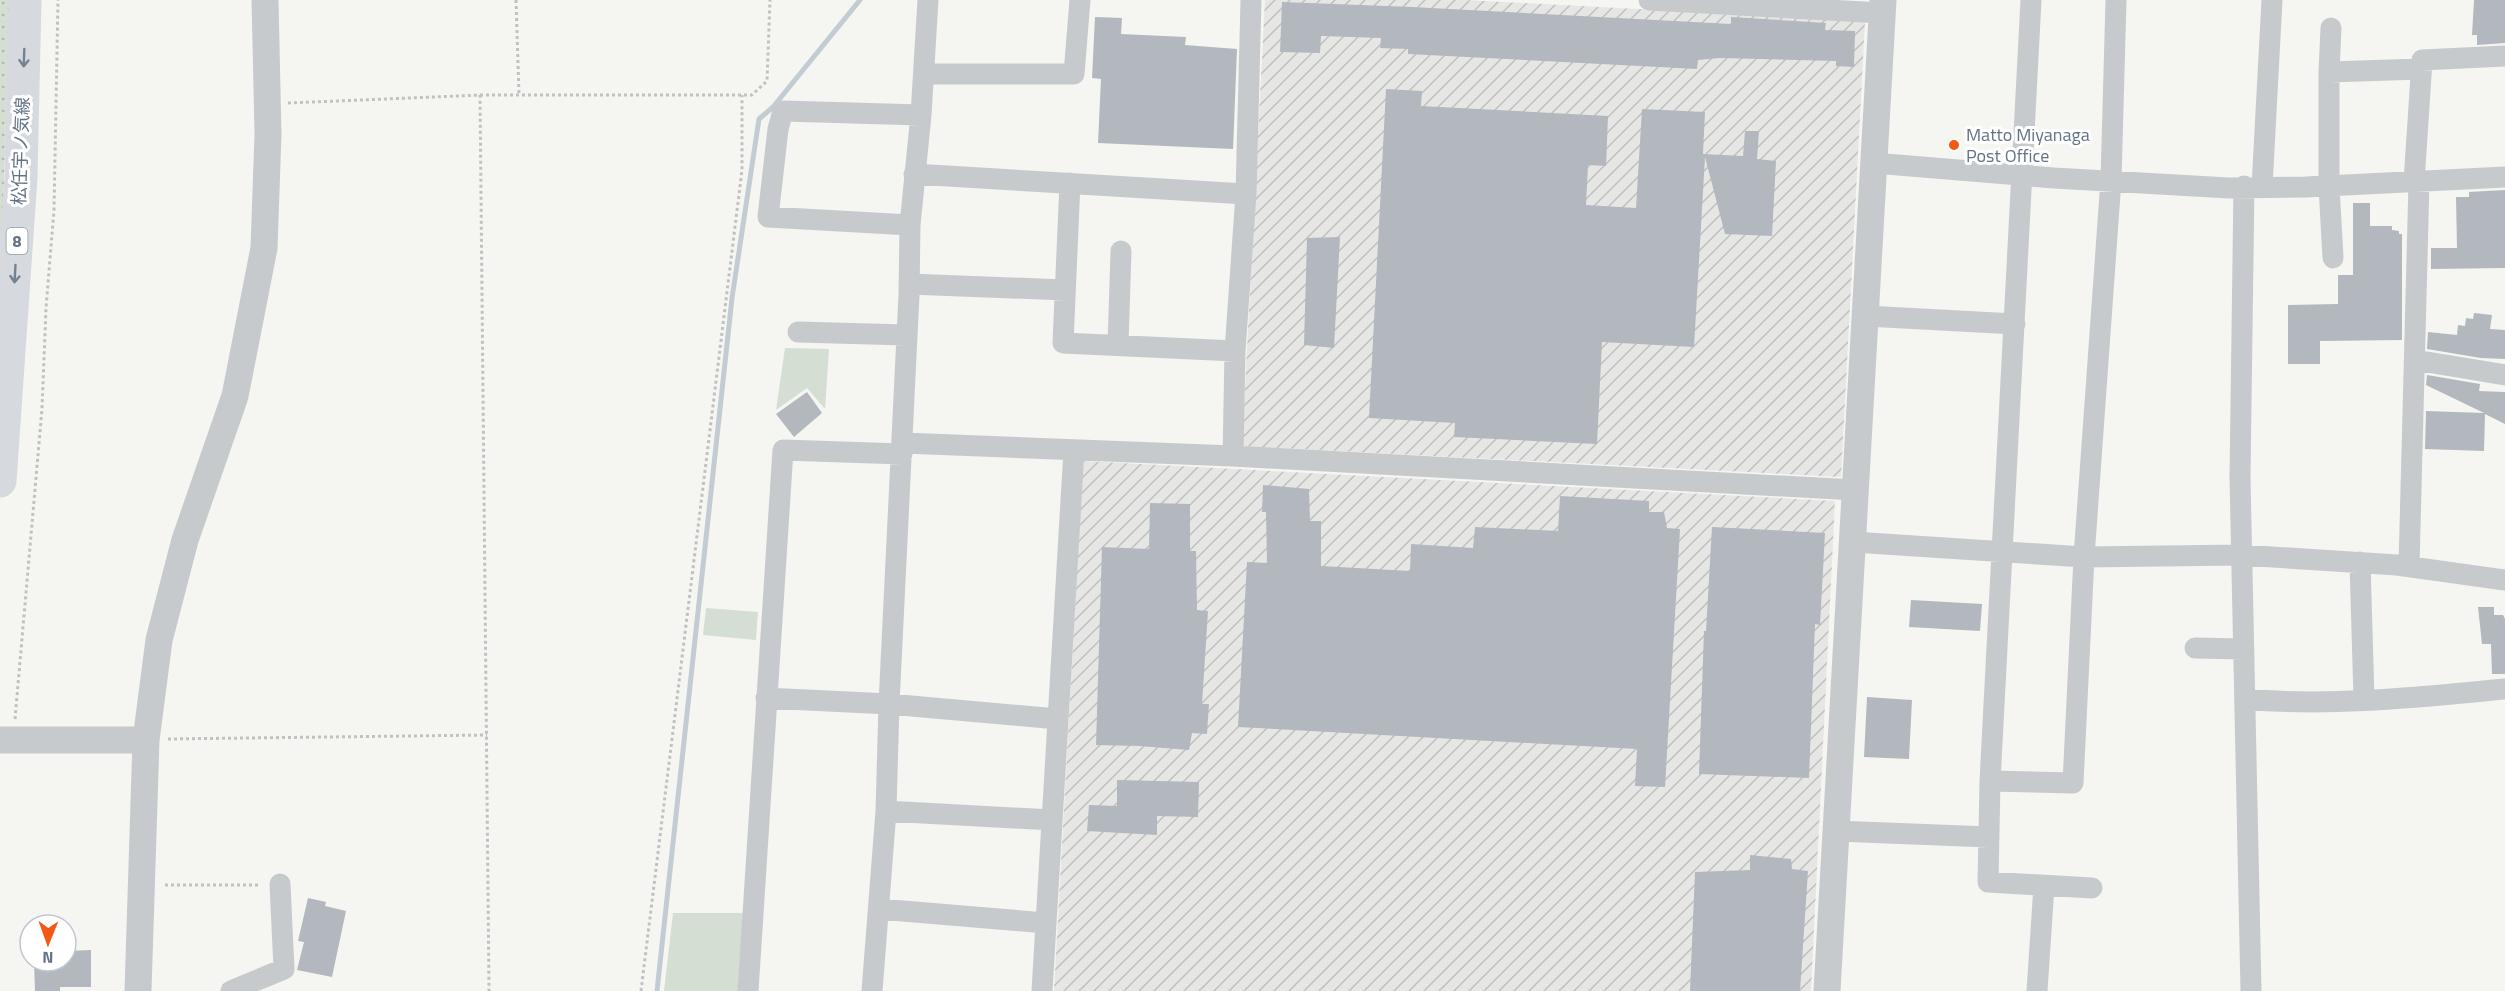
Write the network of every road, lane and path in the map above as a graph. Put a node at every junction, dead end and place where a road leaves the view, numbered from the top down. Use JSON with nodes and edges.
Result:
{"nodes":[{"id":1,"x":25,"y":0,"type":"edge"},
{"id":2,"x":58,"y":0,"type":"edge"},
{"id":3,"x":266,"y":0,"type":"edge"},
{"id":4,"x":516,"y":0,"type":"edge"},
{"id":5,"x":770,"y":0,"type":"edge"},
{"id":6,"x":928,"y":0,"type":"edge"},
{"id":7,"x":1080,"y":0,"type":"edge"},
{"id":8,"x":1251,"y":0,"type":"edge"},
{"id":9,"x":1662,"y":0,"type":"edge"},
{"id":10,"x":2031,"y":0,"type":"edge"},
{"id":11,"x":2116,"y":0,"type":"edge"},
{"id":12,"x":2272,"y":0,"type":"edge"},
{"id":13,"x":1882,"y":7,"type":"edge"},
{"id":14,"x":2331,"y":28,"type":"dead end"},
{"id":15,"x":2505,"y":57,"type":"edge"},
{"id":16,"x":2421,"y":69,"type":"junction"},
{"id":17,"x":2330,"y":72,"type":"junction"},
{"id":18,"x":924,"y":74,"type":"junction"},
{"id":19,"x":480,"y":95,"type":"junction"},
{"id":20,"x":519,"y":95,"type":"junction"},
{"id":21,"x":742,"y":95,"type":"junction"},
{"id":22,"x":267,"y":104,"type":"junction"},
{"id":23,"x":921,"y":116,"type":"junction"},
{"id":24,"x":1874,"y":163,"type":"junction"},
{"id":25,"x":914,"y":174,"type":"junction"},
{"id":26,"x":2022,"y":175,"type":"junction"},
{"id":27,"x":2505,"y":177,"type":"edge"},
{"id":28,"x":2111,"y":180,"type":"junction"},
{"id":29,"x":2416,"y":182,"type":"junction"},
{"id":30,"x":1070,"y":183,"type":"junction"},
{"id":31,"x":2253,"y":186,"type":"junction"},
{"id":32,"x":2329,"y":186,"type":"junction"},
{"id":33,"x":1245,"y":194,"type":"junction"},
{"id":34,"x":909,"y":225,"type":"junction"},
{"id":35,"x":1121,"y":251,"type":"dead end"},
{"id":36,"x":2333,"y":258,"type":"dead end"},
{"id":37,"x":909,"y":285,"type":"junction"},
{"id":38,"x":1065,"y":290,"type":"junction"},
{"id":39,"x":1866,"y":316,"type":"junction"},
{"id":40,"x":2015,"y":324,"type":"junction"},
{"id":41,"x":798,"y":332,"type":"dead end"},
{"id":42,"x":906,"y":335,"type":"junction"},
{"id":43,"x":1118,"y":345,"type":"junction"},
{"id":44,"x":1235,"y":351,"type":"junction"},
{"id":45,"x":2415,"y":360,"type":"junction"},
{"id":46,"x":2505,"y":375,"type":"edge"},
{"id":47,"x":902,"y":448,"type":"junction"},
{"id":48,"x":1074,"y":450,"type":"junction"},
{"id":49,"x":1233,"y":456,"type":"junction"},
{"id":50,"x":0,"y":481,"type":"edge"},
{"id":51,"x":1856,"y":490,"type":"junction"},
{"id":52,"x":1852,"y":542,"type":"junction"},
{"id":53,"x":2002,"y":552,"type":"junction"},
{"id":54,"x":2241,"y":555,"type":"junction"},
{"id":55,"x":2084,"y":557,"type":"junction"},
{"id":56,"x":2360,"y":562,"type":"junction"},
{"id":57,"x":2409,"y":566,"type":"junction"},
{"id":58,"x":2505,"y":580,"type":"edge"},
{"id":59,"x":2195,"y":648,"type":"dead end"},
{"id":60,"x":2244,"y":649,"type":"junction"},
{"id":61,"x":2505,"y":689,"type":"edge"},
{"id":62,"x":766,"y":698,"type":"junction"},
{"id":63,"x":2245,"y":699,"type":"junction"},
{"id":64,"x":2364,"y":699,"type":"junction"},
{"id":65,"x":889,"y":705,"type":"junction"},
{"id":66,"x":1059,"y":719,"type":"junction"},
{"id":67,"x":487,"y":735,"type":"junction"},
{"id":68,"x":7,"y":740,"type":"edge"},
{"id":69,"x":146,"y":740,"type":"junction"},
{"id":70,"x":1990,"y":781,"type":"junction"},
{"id":71,"x":886,"y":811,"type":"junction"},
{"id":72,"x":1052,"y":820,"type":"junction"},
{"id":73,"x":1836,"y":831,"type":"junction"},
{"id":74,"x":1989,"y":837,"type":"junction"},
{"id":75,"x":141,"y":885,"type":"junction"},
{"id":76,"x":280,"y":885,"type":"joint"},
{"id":77,"x":2044,"y":885,"type":"junction"},
{"id":78,"x":2092,"y":888,"type":"dead end"},
{"id":79,"x":879,"y":909,"type":"junction"},
{"id":80,"x":1046,"y":923,"type":"junction"},
{"id":81,"x":138,"y":991,"type":"edge"},
{"id":82,"x":231,"y":991,"type":"edge"},
{"id":83,"x":489,"y":991,"type":"edge"},
{"id":84,"x":641,"y":991,"type":"edge"},
{"id":85,"x":748,"y":991,"type":"edge"},
{"id":86,"x":872,"y":991,"type":"edge"},
{"id":87,"x":1042,"y":991,"type":"edge"},
{"id":88,"x":1827,"y":991,"type":"edge"},
{"id":89,"x":2037,"y":991,"type":"edge"},
{"id":90,"x":2251,"y":991,"type":"edge"}],
"edges":[{"from":1,"to":50,"type":"main road","name":"松任宇ノ気線","number":"8","one_way":true},
{"from":2,"to":68,"type":"path"},
{"from":3,"to":22,"type":"street"},
{"from":4,"to":20,"type":"path"},
{"from":5,"to":21,"type":"path"},
{"from":6,"to":18,"type":"street"},
{"from":7,"to":18,"type":"street"},
{"from":8,"to":33,"type":"street"},
{"from":9,"to":13,"type":"street"},
{"from":10,"to":26,"type":"street"},
{"from":11,"to":28,"type":"street"},
{"from":12,"to":31,"type":"street"},
{"from":13,"to":24,"type":"street"},
{"from":14,"to":17,"type":"street"},
{"from":15,"to":16,"type":"street"},
{"from":16,"to":17,"type":"street"},
{"from":16,"to":29,"type":"street"},
{"from":17,"to":32,"type":"street"},
{"from":18,"to":23,"type":"street"},
{"from":19,"to":20,"type":"path"},
{"from":19,"to":22,"type":"path"},
{"from":19,"to":67,"type":"path"},
{"from":20,"to":21,"type":"path"},
{"from":21,"to":84,"type":"path"},
{"from":22,"to":69,"type":"street"},
{"from":23,"to":25,"type":"street"},
{"from":23,"to":34,"type":"street"},
{"from":24,"to":26,"type":"street"},
{"from":24,"to":39,"type":"street"},
{"from":25,"to":30,"type":"street"},
{"from":25,"to":34,"type":"street"},
{"from":26,"to":28,"type":"street"},
{"from":26,"to":40,"type":"street"},
{"from":27,"to":29,"type":"street"},
{"from":28,"to":31,"type":"street"},
{"from":28,"to":55,"type":"street"},
{"from":29,"to":32,"type":"street"},
{"from":29,"to":45,"type":"street"},
{"from":30,"to":33,"type":"street"},
{"from":30,"to":38,"type":"street"},
{"from":31,"to":32,"type":"street"},
{"from":31,"to":54,"type":"street"},
{"from":32,"to":36,"type":"street"},
{"from":33,"to":44,"type":"street"},
{"from":34,"to":37,"type":"street"},
{"from":35,"to":43,"type":"street"},
{"from":37,"to":38,"type":"street"},
{"from":37,"to":42,"type":"street"},
{"from":38,"to":43,"type":"street"},
{"from":39,"to":40,"type":"street"},
{"from":39,"to":51,"type":"street"},
{"from":40,"to":53,"type":"street"},
{"from":41,"to":42,"type":"street"},
{"from":42,"to":47,"type":"street"},
{"from":43,"to":44,"type":"street"},
{"from":44,"to":49,"type":"street"},
{"from":45,"to":46,"type":"street"},
{"from":45,"to":57,"type":"street"},
{"from":47,"to":48,"type":"street"},
{"from":47,"to":62,"type":"street"},
{"from":47,"to":65,"type":"street"},
{"from":48,"to":49,"type":"street"},
{"from":48,"to":66,"type":"street"},
{"from":49,"to":51,"type":"street"},
{"from":51,"to":52,"type":"street"},
{"from":52,"to":53,"type":"street"},
{"from":52,"to":73,"type":"street"},
{"from":53,"to":55,"type":"street"},
{"from":53,"to":70,"type":"street"},
{"from":54,"to":55,"type":"street"},
{"from":54,"to":56,"type":"street"},
{"from":54,"to":60,"type":"street"},
{"from":55,"to":70,"type":"street"},
{"from":56,"to":57,"type":"street"},
{"from":56,"to":64,"type":"street"},
{"from":57,"to":58,"type":"street"},
{"from":59,"to":60,"type":"street"},
{"from":60,"to":63,"type":"street"},
{"from":61,"to":64,"type":"street"},
{"from":62,"to":65,"type":"street"},
{"from":62,"to":85,"type":"street"},
{"from":63,"to":64,"type":"street"},
{"from":63,"to":90,"type":"street"},
{"from":65,"to":66,"type":"street"},
{"from":65,"to":71,"type":"street"},
{"from":66,"to":72,"type":"street"},
{"from":67,"to":69,"type":"path"},
{"from":67,"to":83,"type":"path"},
{"from":68,"to":69,"type":"street"},
{"from":69,"to":75,"type":"street"},
{"from":70,"to":74,"type":"street"},
{"from":71,"to":72,"type":"street"},
{"from":71,"to":79,"type":"street"},
{"from":72,"to":80,"type":"street"},
{"from":73,"to":74,"type":"street"},
{"from":73,"to":88,"type":"street"},
{"from":74,"to":77,"type":"street"},
{"from":75,"to":76,"type":"path"},
{"from":75,"to":81,"type":"street"},
{"from":76,"to":82,"type":"street"},
{"from":77,"to":78,"type":"street"},
{"from":77,"to":89,"type":"street"},
{"from":79,"to":80,"type":"street"},
{"from":79,"to":86,"type":"street"},
{"from":80,"to":87,"type":"street"}]}
